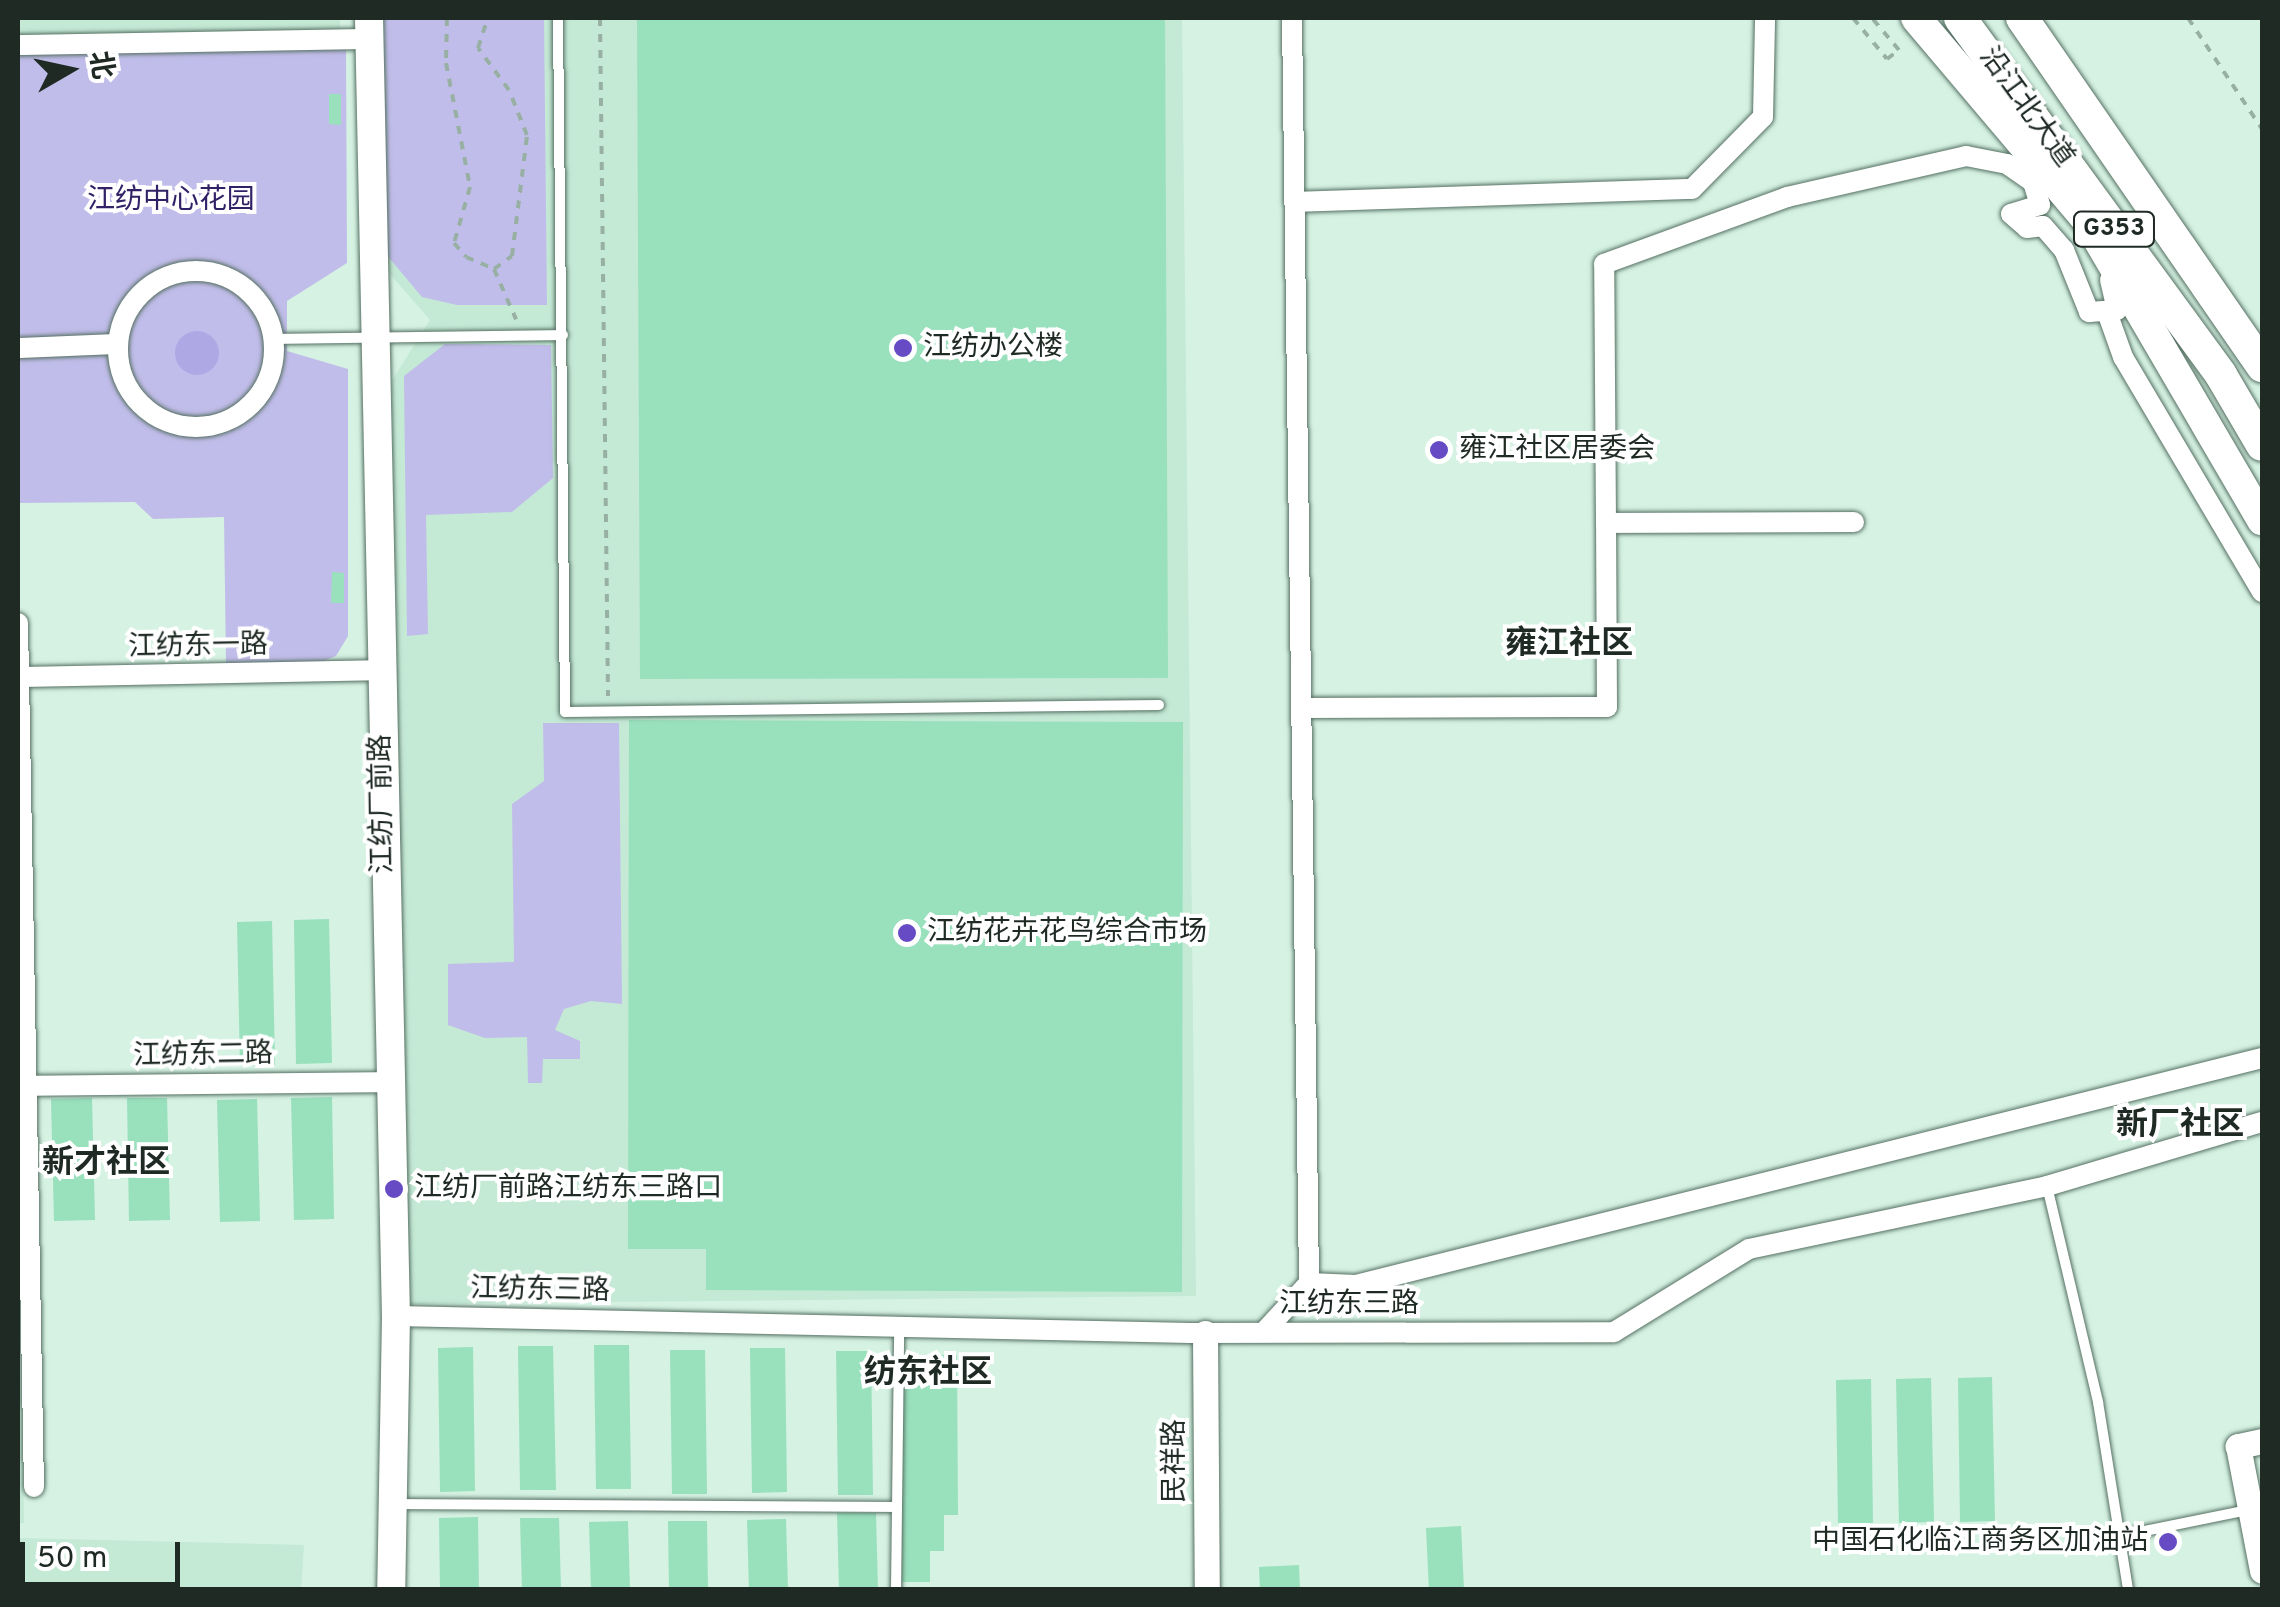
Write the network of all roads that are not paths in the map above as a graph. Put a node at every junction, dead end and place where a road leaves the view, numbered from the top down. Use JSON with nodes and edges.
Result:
{"nodes":[{"id":1,"x":558,"y":18,"type":"edge"},
{"id":2,"x":1292,"y":18,"type":"edge"},
{"id":3,"x":1765,"y":18,"type":"edge"},
{"id":4,"x":1916,"y":18,"type":"edge"},
{"id":5,"x":1960,"y":18,"type":"edge"},
{"id":6,"x":2022,"y":18,"type":"edge"},
{"id":7,"x":369,"y":28,"type":"edge"},
{"id":8,"x":18,"y":45,"type":"edge"},
{"id":9,"x":1295,"y":202,"type":"junction"},
{"id":10,"x":2049,"y":209,"type":"junction"},
{"id":11,"x":2120,"y":308,"type":"junction"},
{"id":12,"x":563,"y":335,"type":"junction"},
{"id":13,"x":274,"y":338,"type":"junction"},
{"id":14,"x":374,"y":338,"type":"junction"},
{"id":15,"x":118,"y":344,"type":"junction"},
{"id":16,"x":18,"y":348,"type":"edge"},
{"id":17,"x":2259,"y":360,"type":"edge"},
{"id":18,"x":2262,"y":444,"type":"edge"},
{"id":19,"x":2262,"y":520,"type":"edge"},
{"id":20,"x":1854,"y":522,"type":"dead end"},
{"id":21,"x":1606,"y":523,"type":"junction"},
{"id":22,"x":2262,"y":592,"type":"edge"},
{"id":23,"x":18,"y":623,"type":"edge"},
{"id":24,"x":380,"y":670,"type":"junction"},
{"id":25,"x":18,"y":678,"type":"edge"},
{"id":26,"x":1159,"y":705,"type":"dead end"},
{"id":27,"x":1301,"y":708,"type":"junction"},
{"id":28,"x":2262,"y":1058,"type":"edge"},
{"id":29,"x":390,"y":1082,"type":"junction"},
{"id":30,"x":22,"y":1086,"type":"edge"},
{"id":31,"x":2262,"y":1122,"type":"edge"},
{"id":32,"x":2047,"y":1186,"type":"junction"},
{"id":33,"x":1309,"y":1282,"type":"junction"},
{"id":34,"x":396,"y":1316,"type":"junction"},
{"id":35,"x":899,"y":1326,"type":"junction"},
{"id":36,"x":1264,"y":1332,"type":"junction"},
{"id":37,"x":1198,"y":1333,"type":"junction"},
{"id":38,"x":2262,"y":1440,"type":"edge"},
{"id":39,"x":34,"y":1487,"type":"dead end"},
{"id":40,"x":392,"y":1504,"type":"junction"},
{"id":41,"x":896,"y":1507,"type":"junction"},
{"id":42,"x":2256,"y":1508,"type":"edge"},
{"id":43,"x":2120,"y":1536,"type":"junction"},
{"id":44,"x":2262,"y":1572,"type":"edge"},
{"id":45,"x":391,"y":1590,"type":"edge"},
{"id":46,"x":896,"y":1590,"type":"edge"},
{"id":47,"x":1193,"y":1590,"type":"edge"},
{"id":48,"x":1207,"y":1590,"type":"edge"},
{"id":49,"x":2128,"y":1590,"type":"edge"}],
"edges":[{"from":1,"to":12,"type":"lane"},
{"from":2,"to":9,"type":"street"},
{"from":3,"to":9,"type":"street"},
{"from":4,"to":10,"type":"main road"},
{"from":5,"to":18,"type":"highway","name":"沿江北大道","number":"G353"},
{"from":6,"to":17,"type":"highway","name":"沿江北大道","number":"G353"},
{"from":7,"to":8,"type":"street"},
{"from":7,"to":14,"type":"main road","name":"江纺厂前路"},
{"from":9,"to":27,"type":"street"},
{"from":10,"to":11,"type":"main road"},
{"from":10,"to":11,"type":"street"},
{"from":10,"to":21,"type":"street"},
{"from":11,"to":19,"type":"main road"},
{"from":11,"to":22,"type":"street"},
{"from":12,"to":14,"type":"lane"},
{"from":12,"to":26,"type":"lane"},
{"from":13,"to":14,"type":"lane"},
{"from":13,"to":15,"type":"street"},
{"from":13,"to":15,"type":"street"},
{"from":14,"to":24,"type":"main road","name":"江纺厂前路"},
{"from":15,"to":16,"type":"street"},
{"from":20,"to":21,"type":"street"},
{"from":21,"to":27,"type":"street"},
{"from":23,"to":25,"type":"street"},
{"from":24,"to":25,"type":"street","name":"江纺东一路"},
{"from":24,"to":29,"type":"main road","name":"江纺厂前路"},
{"from":25,"to":30,"type":"street"},
{"from":27,"to":33,"type":"street"},
{"from":28,"to":33,"type":"street"},
{"from":29,"to":30,"type":"street","name":"江纺东二路"},
{"from":29,"to":34,"type":"main road","name":"江纺厂前路"},
{"from":30,"to":39,"type":"street"},
{"from":31,"to":32,"type":"street","name":"江纺东三路"},
{"from":32,"to":36,"type":"street","name":"江纺东三路"},
{"from":32,"to":43,"type":"lane"},
{"from":33,"to":36,"type":"street"},
{"from":34,"to":35,"type":"street","name":"江纺东三路"},
{"from":34,"to":40,"type":"main road","name":"江纺厂前路"},
{"from":35,"to":37,"type":"street","name":"江纺东三路"},
{"from":35,"to":41,"type":"lane"},
{"from":36,"to":37,"type":"street","name":"江纺东三路"},
{"from":37,"to":47,"type":"street","name":"民祥路"},
{"from":37,"to":48,"type":"street","name":"民祥路"},
{"from":38,"to":42,"type":"street"},
{"from":40,"to":41,"type":"lane"},
{"from":40,"to":45,"type":"main road","name":"江纺厂前路"},
{"from":41,"to":46,"type":"lane"},
{"from":42,"to":43,"type":"lane"},
{"from":42,"to":44,"type":"street"},
{"from":43,"to":49,"type":"lane"}]}
